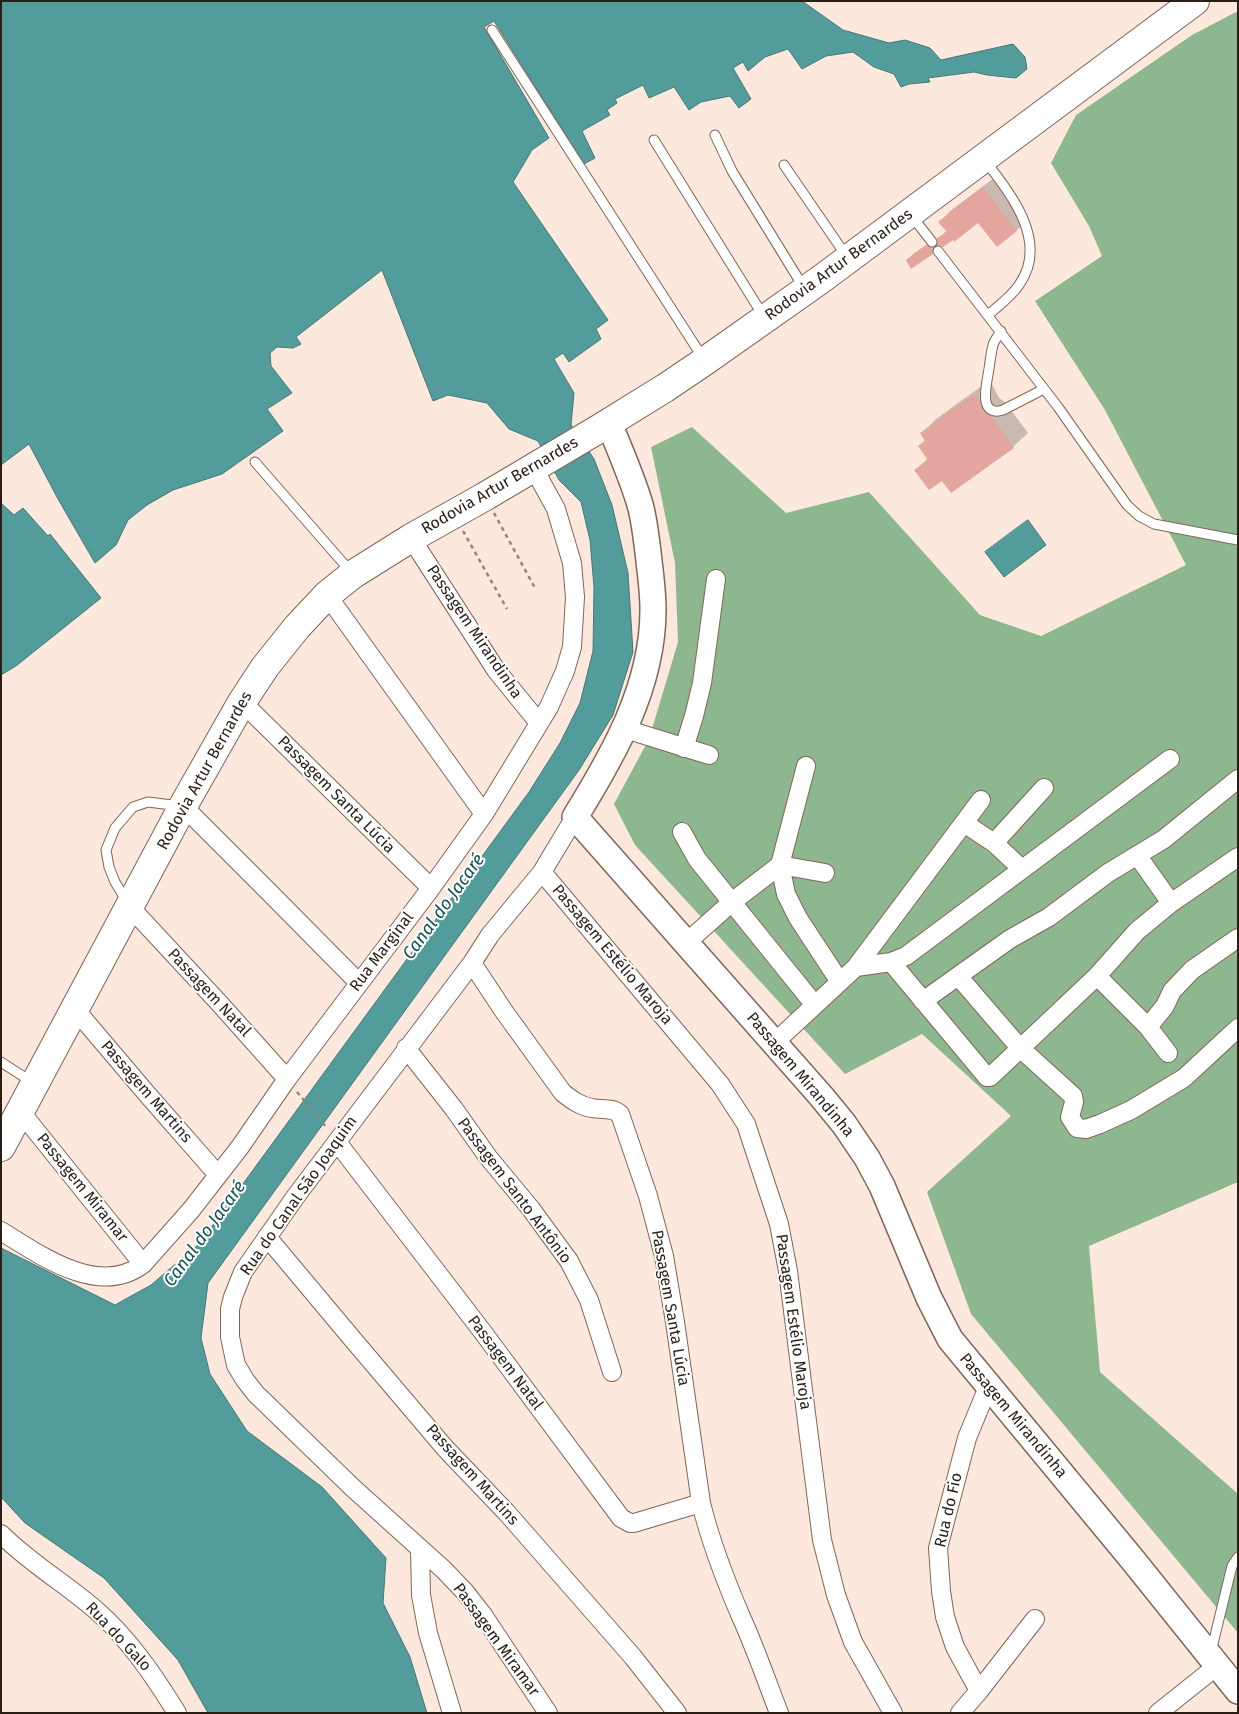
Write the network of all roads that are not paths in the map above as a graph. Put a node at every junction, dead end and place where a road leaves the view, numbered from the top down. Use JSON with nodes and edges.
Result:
{"nodes":[{"id":1,"x":1195,"y":1,"type":"edge"},
{"id":2,"x":492,"y":30,"type":"dead end"},
{"id":3,"x":715,"y":135,"type":"dead end"},
{"id":4,"x":654,"y":140,"type":"dead end"},
{"id":5,"x":983,"y":158,"type":"junction"},
{"id":6,"x":784,"y":165,"type":"dead end"},
{"id":7,"x":910,"y":213,"type":"junction"},
{"id":8,"x":932,"y":242,"type":"dead end"},
{"id":9,"x":938,"y":251,"type":"dead end"},
{"id":10,"x":849,"y":259,"type":"junction"},
{"id":11,"x":805,"y":291,"type":"junction"},
{"id":12,"x":988,"y":315,"type":"junction"},
{"id":13,"x":765,"y":319,"type":"junction"},
{"id":14,"x":1000,"y":332,"type":"junction"},
{"id":15,"x":705,"y":361,"type":"junction"},
{"id":16,"x":1044,"y":389,"type":"junction"},
{"id":17,"x":603,"y":426,"type":"junction"},
{"id":18,"x":256,"y":462,"type":"dead end"},
{"id":19,"x":537,"y":465,"type":"junction"},
{"id":20,"x":410,"y":538,"type":"junction"},
{"id":21,"x":1238,"y":540,"type":"edge"},
{"id":22,"x":352,"y":575,"type":"junction"},
{"id":23,"x":716,"y":578,"type":"dead end"},
{"id":24,"x":327,"y":595,"type":"junction"},
{"id":25,"x":242,"y":702,"type":"junction"},
{"id":26,"x":539,"y":723,"type":"junction"},
{"id":27,"x":625,"y":729,"type":"junction"},
{"id":28,"x":684,"y":748,"type":"junction"},
{"id":29,"x":709,"y":755,"type":"dead end"},
{"id":30,"x":1170,"y":759,"type":"dead end"},
{"id":31,"x":806,"y":766,"type":"dead end"},
{"id":32,"x":1238,"y":779,"type":"edge"},
{"id":33,"x":1044,"y":788,"type":"dead end"},
{"id":34,"x":981,"y":800,"type":"dead end"},
{"id":35,"x":183,"y":806,"type":"junction"},
{"id":36,"x":484,"y":814,"type":"junction"},
{"id":37,"x":575,"y":817,"type":"junction"},
{"id":38,"x":964,"y":823,"type":"junction"},
{"id":39,"x":682,"y":832,"type":"dead end"},
{"id":40,"x":994,"y":843,"type":"junction"},
{"id":41,"x":1137,"y":855,"type":"junction"},
{"id":42,"x":1238,"y":857,"type":"edge"},
{"id":43,"x":780,"y":865,"type":"junction"},
{"id":44,"x":1022,"y":869,"type":"junction"},
{"id":45,"x":542,"y":872,"type":"junction"},
{"id":46,"x":825,"y":873,"type":"dead end"},
{"id":47,"x":431,"y":888,"type":"junction"},
{"id":48,"x":732,"y":902,"type":"junction"},
{"id":49,"x":1171,"y":903,"type":"junction"},
{"id":50,"x":130,"y":907,"type":"junction"},
{"id":51,"x":1238,"y":938,"type":"edge"},
{"id":52,"x":686,"y":943,"type":"junction"},
{"id":53,"x":891,"y":962,"type":"junction"},
{"id":54,"x":472,"y":963,"type":"junction"},
{"id":55,"x":856,"y":967,"type":"junction"},
{"id":56,"x":958,"y":976,"type":"junction"},
{"id":57,"x":1097,"y":976,"type":"junction"},
{"id":58,"x":840,"y":982,"type":"junction"},
{"id":59,"x":359,"y":983,"type":"junction"},
{"id":60,"x":923,"y":1001,"type":"junction"},
{"id":61,"x":814,"y":1004,"type":"junction"},
{"id":62,"x":74,"y":1008,"type":"junction"},
{"id":63,"x":1148,"y":1027,"type":"junction"},
{"id":64,"x":1238,"y":1028,"type":"edge"},
{"id":65,"x":774,"y":1043,"type":"junction"},
{"id":66,"x":406,"y":1048,"type":"junction"},
{"id":67,"x":1020,"y":1048,"type":"junction"},
{"id":68,"x":1168,"y":1053,"type":"dead end"},
{"id":69,"x":1,"y":1062,"type":"edge"},
{"id":70,"x":290,"y":1082,"type":"junction"},
{"id":71,"x":35,"y":1084,"type":"junction"},
{"id":72,"x":20,"y":1112,"type":"junction"},
{"id":73,"x":332,"y":1135,"type":"junction"},
{"id":74,"x":1,"y":1147,"type":"edge"},
{"id":75,"x":218,"y":1175,"type":"junction"},
{"id":76,"x":1,"y":1231,"type":"edge"},
{"id":77,"x":267,"y":1237,"type":"junction"},
{"id":78,"x":143,"y":1264,"type":"junction"},
{"id":79,"x":612,"y":1372,"type":"dead end"},
{"id":80,"x":988,"y":1387,"type":"junction"},
{"id":81,"x":701,"y":1504,"type":"junction"},
{"id":82,"x":1,"y":1534,"type":"edge"},
{"id":83,"x":420,"y":1549,"type":"junction"},
{"id":84,"x":1238,"y":1557,"type":"edge"},
{"id":85,"x":1035,"y":1619,"type":"dead end"},
{"id":86,"x":1213,"y":1662,"type":"junction"},
{"id":87,"x":979,"y":1691,"type":"junction"},
{"id":88,"x":1238,"y":1691,"type":"edge"},
{"id":89,"x":177,"y":1713,"type":"edge"},
{"id":90,"x":452,"y":1713,"type":"edge"},
{"id":91,"x":548,"y":1713,"type":"edge"},
{"id":92,"x":677,"y":1713,"type":"edge"},
{"id":93,"x":779,"y":1713,"type":"edge"},
{"id":94,"x":893,"y":1713,"type":"edge"},
{"id":95,"x":960,"y":1713,"type":"edge"},
{"id":96,"x":1158,"y":1713,"type":"edge"}],
"edges":[{"from":1,"to":5,"type":"main road","name":"Rodovia Artur Bernardes"},
{"from":2,"to":15,"type":"lane"},
{"from":3,"to":11,"type":"lane"},
{"from":4,"to":13,"type":"lane"},
{"from":5,"to":7,"type":"main road","name":"Rodovia Artur Bernardes"},
{"from":5,"to":12,"type":"lane"},
{"from":6,"to":10,"type":"lane"},
{"from":7,"to":8,"type":"lane"},
{"from":7,"to":10,"type":"main road","name":"Rodovia Artur Bernardes"},
{"from":9,"to":12,"type":"lane"},
{"from":10,"to":11,"type":"main road","name":"Rodovia Artur Bernardes"},
{"from":11,"to":13,"type":"main road","name":"Rodovia Artur Bernardes"},
{"from":12,"to":14,"type":"lane"},
{"from":13,"to":15,"type":"main road","name":"Rodovia Artur Bernardes"},
{"from":14,"to":16,"type":"lane"},
{"from":14,"to":16,"type":"lane"},
{"from":15,"to":17,"type":"main road","name":"Rodovia Artur Bernardes"},
{"from":16,"to":21,"type":"lane"},
{"from":17,"to":19,"type":"main road","name":"Rodovia Artur Bernardes"},
{"from":17,"to":27,"type":"street"},
{"from":18,"to":22,"type":"lane"},
{"from":19,"to":20,"type":"main road","name":"Rodovia Artur Bernardes"},
{"from":19,"to":26,"type":"street","name":"Rua Marginal"},
{"from":20,"to":22,"type":"main road","name":"Rodovia Artur Bernardes"},
{"from":20,"to":26,"type":"street","name":"Passagem Mirandinha"},
{"from":22,"to":24,"type":"main road","name":"Rodovia Artur Bernardes"},
{"from":23,"to":28,"type":"street"},
{"from":24,"to":25,"type":"main road","name":"Rodovia Artur Bernardes"},
{"from":24,"to":36,"type":"street"},
{"from":25,"to":35,"type":"main road","name":"Rodovia Artur Bernardes"},
{"from":25,"to":47,"type":"street","name":"Passagem Santa Lúcia"},
{"from":26,"to":36,"type":"street","name":"Rua Marginal"},
{"from":27,"to":28,"type":"street"},
{"from":27,"to":37,"type":"street"},
{"from":28,"to":29,"type":"street"},
{"from":30,"to":44,"type":"street"},
{"from":31,"to":43,"type":"street"},
{"from":32,"to":41,"type":"street"},
{"from":33,"to":40,"type":"street"},
{"from":34,"to":38,"type":"street"},
{"from":35,"to":50,"type":"main road","name":"Rodovia Artur Bernardes"},
{"from":35,"to":50,"type":"lane"},
{"from":35,"to":59,"type":"street"},
{"from":36,"to":47,"type":"street","name":"Rua Marginal"},
{"from":37,"to":45,"type":"street","name":"Rua do Canal São Joaquim"},
{"from":37,"to":52,"type":"street","name":"Passagem Mirandinha"},
{"from":38,"to":40,"type":"street"},
{"from":38,"to":55,"type":"street"},
{"from":39,"to":48,"type":"street"},
{"from":40,"to":44,"type":"street"},
{"from":41,"to":49,"type":"street"},
{"from":41,"to":56,"type":"street"},
{"from":42,"to":49,"type":"street"},
{"from":43,"to":46,"type":"street"},
{"from":43,"to":48,"type":"street"},
{"from":43,"to":58,"type":"street"},
{"from":44,"to":53,"type":"street"},
{"from":45,"to":54,"type":"street","name":"Rua do Canal São Joaquim"},
{"from":45,"to":94,"type":"street","name":"Passagem Estélio Maroja"},
{"from":47,"to":59,"type":"street","name":"Rua Marginal"},
{"from":48,"to":52,"type":"street"},
{"from":48,"to":61,"type":"street"},
{"from":49,"to":57,"type":"street"},
{"from":50,"to":62,"type":"main road","name":"Rodovia Artur Bernardes"},
{"from":50,"to":70,"type":"street","name":"Passagem Natal"},
{"from":51,"to":63,"type":"street"},
{"from":52,"to":65,"type":"street","name":"Passagem Mirandinha"},
{"from":53,"to":55,"type":"street"},
{"from":53,"to":60,"type":"street"},
{"from":54,"to":66,"type":"street","name":"Rua do Canal São Joaquim"},
{"from":54,"to":81,"type":"street","name":"Passagem Santa Lúcia"},
{"from":55,"to":58,"type":"street"},
{"from":56,"to":60,"type":"street"},
{"from":56,"to":67,"type":"street"},
{"from":57,"to":63,"type":"street"},
{"from":57,"to":67,"type":"street"},
{"from":58,"to":61,"type":"street"},
{"from":59,"to":70,"type":"street","name":"Rua Marginal"},
{"from":60,"to":67,"type":"street"},
{"from":61,"to":65,"type":"street"},
{"from":62,"to":71,"type":"main road","name":"Rodovia Artur Bernardes"},
{"from":62,"to":75,"type":"street","name":"Passagem Martins"},
{"from":63,"to":68,"type":"street"},
{"from":64,"to":67,"type":"street"},
{"from":65,"to":80,"type":"street","name":"Passagem Mirandinha"},
{"from":66,"to":73,"type":"street","name":"Rua do Canal São Joaquim"},
{"from":66,"to":79,"type":"street","name":"Passagem Santo Antônio"},
{"from":69,"to":71,"type":"lane"},
{"from":70,"to":75,"type":"street","name":"Rua Marginal"},
{"from":71,"to":72,"type":"main road","name":"Rodovia Artur Bernardes"},
{"from":72,"to":74,"type":"main road","name":"Rodovia Artur Bernardes"},
{"from":72,"to":78,"type":"street","name":"Passagem Miramar"},
{"from":73,"to":77,"type":"street","name":"Rua do Canal São Joaquim"},
{"from":73,"to":81,"type":"street","name":"Passagem Natal"},
{"from":75,"to":78,"type":"street","name":"Rua Marginal"},
{"from":76,"to":78,"type":"street","name":"Rua Marginal"},
{"from":77,"to":83,"type":"street","name":"Rua do Canal São Joaquim"},
{"from":77,"to":92,"type":"street","name":"Passagem Martins"},
{"from":80,"to":86,"type":"street","name":"Passagem Mirandinha"},
{"from":80,"to":87,"type":"street","name":"Rua do Fio"},
{"from":81,"to":93,"type":"street","name":"Passagem Santa Lúcia"},
{"from":82,"to":89,"type":"street","name":"Rua do Galo"},
{"from":83,"to":90,"type":"street"},
{"from":83,"to":91,"type":"street","name":"Passagem Miramar"},
{"from":84,"to":86,"type":"lane"},
{"from":85,"to":87,"type":"street"},
{"from":86,"to":88,"type":"street","name":"Passagem Mirandinha"},
{"from":86,"to":96,"type":"street"},
{"from":87,"to":95,"type":"street"}]}
